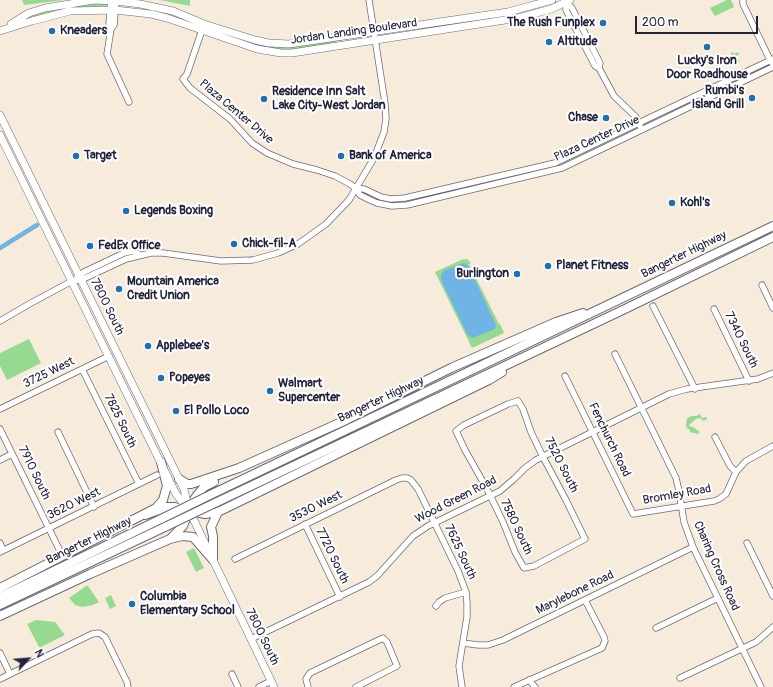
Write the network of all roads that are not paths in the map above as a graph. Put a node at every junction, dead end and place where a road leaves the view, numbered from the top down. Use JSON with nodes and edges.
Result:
{"nodes":[{"id":1,"x":369,"y":0,"type":"edge"},
{"id":2,"x":552,"y":0,"type":"edge"},
{"id":3,"x":113,"y":1,"type":"edge"},
{"id":4,"x":567,"y":1,"type":"edge"},
{"id":5,"x":742,"y":1,"type":"edge"},
{"id":6,"x":113,"y":10,"type":"junction"},
{"id":7,"x":203,"y":27,"type":"junction"},
{"id":8,"x":1,"y":30,"type":"edge"},
{"id":9,"x":374,"y":33,"type":"junction"},
{"id":10,"x":375,"y":40,"type":"junction"},
{"id":11,"x":772,"y":59,"type":"edge"},
{"id":12,"x":773,"y":66,"type":"edge"},
{"id":13,"x":129,"y":102,"type":"dead end"},
{"id":14,"x":0,"y":115,"type":"edge"},
{"id":15,"x":639,"y":123,"type":"junction"},
{"id":16,"x":642,"y":130,"type":"junction"},
{"id":17,"x":0,"y":135,"type":"edge"},
{"id":18,"x":355,"y":188,"type":"junction"},
{"id":19,"x":28,"y":192,"type":"junction"},
{"id":20,"x":50,"y":216,"type":"junction"},
{"id":21,"x":773,"y":221,"type":"edge"},
{"id":22,"x":773,"y":226,"type":"edge"},
{"id":23,"x":773,"y":237,"type":"edge"},
{"id":24,"x":720,"y":251,"type":"junction"},
{"id":25,"x":80,"y":277,"type":"junction"},
{"id":26,"x":72,"y":281,"type":"junction"},
{"id":27,"x":762,"y":285,"type":"dead end"},
{"id":28,"x":654,"y":306,"type":"dead end"},
{"id":29,"x":714,"y":308,"type":"dead end"},
{"id":30,"x":773,"y":308,"type":"edge"},
{"id":31,"x":600,"y":309,"type":"junction"},
{"id":32,"x":0,"y":321,"type":"edge"},
{"id":33,"x":544,"y":347,"type":"junction"},
{"id":34,"x":615,"y":354,"type":"dead end"},
{"id":35,"x":109,"y":356,"type":"junction"},
{"id":36,"x":82,"y":369,"type":"junction"},
{"id":37,"x":773,"y":373,"type":"edge"},
{"id":38,"x":565,"y":376,"type":"dead end"},
{"id":39,"x":749,"y":381,"type":"junction"},
{"id":40,"x":695,"y":388,"type":"junction"},
{"id":41,"x":642,"y":408,"type":"junction"},
{"id":42,"x":0,"y":409,"type":"edge"},
{"id":43,"x":0,"y":429,"type":"edge"},
{"id":44,"x":456,"y":431,"type":"joint"},
{"id":45,"x":58,"y":432,"type":"dead end"},
{"id":46,"x":593,"y":432,"type":"junction"},
{"id":47,"x":715,"y":437,"type":"dead end"},
{"id":48,"x":773,"y":446,"type":"edge"},
{"id":49,"x":12,"y":454,"type":"junction"},
{"id":50,"x":543,"y":456,"type":"junction"},
{"id":51,"x":0,"y":460,"type":"edge"},
{"id":52,"x":161,"y":462,"type":"junction"},
{"id":53,"x":239,"y":468,"type":"junction"},
{"id":54,"x":736,"y":472,"type":"junction"},
{"id":55,"x":158,"y":475,"type":"dead end"},
{"id":56,"x":407,"y":478,"type":"joint"},
{"id":57,"x":179,"y":479,"type":"junction"},
{"id":58,"x":139,"y":484,"type":"junction"},
{"id":59,"x":490,"y":496,"type":"junction"},
{"id":60,"x":681,"y":506,"type":"junction"},
{"id":61,"x":94,"y":507,"type":"junction"},
{"id":62,"x":189,"y":510,"type":"junction"},
{"id":63,"x":218,"y":512,"type":"junction"},
{"id":64,"x":633,"y":514,"type":"joint"},
{"id":65,"x":145,"y":515,"type":"junction"},
{"id":66,"x":434,"y":523,"type":"junction"},
{"id":67,"x":305,"y":524,"type":"junction"},
{"id":68,"x":49,"y":528,"type":"junction"},
{"id":69,"x":170,"y":539,"type":"junction"},
{"id":70,"x":0,"y":543,"type":"edge"},
{"id":71,"x":747,"y":543,"type":"dead end"},
{"id":72,"x":693,"y":547,"type":"junction"},
{"id":73,"x":59,"y":549,"type":"dead end"},
{"id":74,"x":2,"y":551,"type":"edge"},
{"id":75,"x":235,"y":558,"type":"dead end"},
{"id":76,"x":213,"y":560,"type":"junction"},
{"id":77,"x":524,"y":568,"type":"joint"},
{"id":78,"x":0,"y":588,"type":"edge"},
{"id":79,"x":466,"y":592,"type":"junction"},
{"id":80,"x":773,"y":596,"type":"edge"},
{"id":81,"x":0,"y":597,"type":"edge"},
{"id":82,"x":340,"y":597,"type":"junction"},
{"id":83,"x":718,"y":598,"type":"junction"},
{"id":84,"x":585,"y":600,"type":"junction"},
{"id":85,"x":0,"y":605,"type":"edge"},
{"id":86,"x":436,"y":606,"type":"dead end"},
{"id":87,"x":0,"y":616,"type":"edge"},
{"id":88,"x":773,"y":627,"type":"edge"},
{"id":89,"x":656,"y":628,"type":"dead end"},
{"id":90,"x":251,"y":639,"type":"junction"},
{"id":91,"x":463,"y":644,"type":"junction"},
{"id":92,"x":742,"y":648,"type":"junction"},
{"id":93,"x":0,"y":653,"type":"edge"},
{"id":94,"x":10,"y":674,"type":"junction"},
{"id":95,"x":232,"y":674,"type":"dead end"},
{"id":96,"x":680,"y":678,"type":"dead end"},
{"id":97,"x":0,"y":679,"type":"edge"},
{"id":98,"x":529,"y":680,"type":"junction"},
{"id":99,"x":273,"y":684,"type":"edge"},
{"id":100,"x":128,"y":687,"type":"edge"},
{"id":101,"x":238,"y":687,"type":"edge"},
{"id":102,"x":259,"y":687,"type":"edge"},
{"id":103,"x":308,"y":687,"type":"edge"},
{"id":104,"x":356,"y":687,"type":"edge"},
{"id":105,"x":462,"y":687,"type":"edge"},
{"id":106,"x":514,"y":687,"type":"edge"},
{"id":107,"x":535,"y":687,"type":"edge"},
{"id":108,"x":761,"y":687,"type":"edge"}],
"edges":[{"from":1,"to":9,"type":"street"},
{"from":2,"to":9,"type":"main road","name":"Jordan Landing Boulevard"},
{"from":3,"to":6,"type":"street"},
{"from":3,"to":7,"type":"main road","name":"Jordan Landing Boulevard"},
{"from":3,"to":8,"type":"main road","name":"Jordan Landing Boulevard"},
{"from":4,"to":10,"type":"main road","name":"Jordan Landing Boulevard"},
{"from":4,"to":15,"type":"street"},
{"from":5,"to":11,"type":"street"},
{"from":6,"to":7,"type":"main road","name":"Jordan Landing Boulevard"},
{"from":6,"to":8,"type":"main road","name":"Jordan Landing Boulevard"},
{"from":6,"to":13,"type":"street"},
{"from":7,"to":9,"type":"main road","name":"Jordan Landing Boulevard"},
{"from":7,"to":10,"type":"main road","name":"Jordan Landing Boulevard"},
{"from":7,"to":18,"type":"street","name":"Plaza Center Drive"},
{"from":9,"to":10,"type":"street"},
{"from":10,"to":18,"type":"street"},
{"from":11,"to":12,"type":"street"},
{"from":11,"to":15,"type":"street","name":"Plaza Center Drive"},
{"from":12,"to":16,"type":"street","name":"Plaza Center Drive"},
{"from":14,"to":20,"type":"main road","name":"7800 South"},
{"from":15,"to":16,"type":"street"},
{"from":15,"to":18,"type":"street","name":"Plaza Center Drive"},
{"from":16,"to":18,"type":"street","name":"Plaza Center Drive"},
{"from":17,"to":19,"type":"main road","name":"7800 South"},
{"from":18,"to":25,"type":"street"},
{"from":19,"to":20,"type":"main road"},
{"from":19,"to":26,"type":"main road","name":"7800 South"},
{"from":20,"to":25,"type":"main road","name":"7800 South"},
{"from":21,"to":24,"type":"highway"},
{"from":22,"to":24,"type":"highway","name":"Bangerter Highway"},
{"from":23,"to":33,"type":"highway","name":"Bangerter Highway"},
{"from":24,"to":31,"type":"highway","name":"Bangerter Highway"},
{"from":25,"to":26,"type":"street"},
{"from":25,"to":57,"type":"main road","name":"7800 South"},
{"from":26,"to":32,"type":"street"},
{"from":26,"to":35,"type":"main road","name":"7800 South"},
{"from":27,"to":30,"type":"street"},
{"from":28,"to":40,"type":"street"},
{"from":29,"to":39,"type":"street","name":"7340 South"},
{"from":31,"to":53,"type":"highway"},
{"from":31,"to":81,"type":"highway","name":"Bangerter Highway","bridge":true},
{"from":33,"to":63,"type":"highway"},
{"from":33,"to":85,"type":"highway","name":"Bangerter Highway","bridge":true},
{"from":34,"to":41,"type":"street","name":"Charing Cross Road"},
{"from":35,"to":36,"type":"street","name":"3725 West"},
{"from":35,"to":52,"type":"main road","name":"7800 South"},
{"from":36,"to":42,"type":"street","name":"3725 West"},
{"from":36,"to":58,"type":"street","name":"7825 South"},
{"from":37,"to":39,"type":"street","name":"Wood Green Road"},
{"from":38,"to":46,"type":"street","name":"Fenchurch Road"},
{"from":39,"to":40,"type":"street","name":"Wood Green Road"},
{"from":40,"to":41,"type":"street","name":"Wood Green Road"},
{"from":41,"to":46,"type":"street","name":"Wood Green Road"},
{"from":41,"to":60,"type":"street","name":"Charing Cross Road"},
{"from":43,"to":49,"type":"street","name":"7910 South"},
{"from":44,"to":50,"type":"street","name":"7520 South"},
{"from":44,"to":59,"type":"street","name":"7580 South"},
{"from":45,"to":61,"type":"street"},
{"from":46,"to":50,"type":"street","name":"Wood Green Road"},
{"from":46,"to":64,"type":"street","name":"Fenchurch Road"},
{"from":47,"to":54,"type":"street"},
{"from":48,"to":54,"type":"street","name":"Bromley Road"},
{"from":49,"to":51,"type":"street"},
{"from":49,"to":68,"type":"street","name":"7910 South"},
{"from":50,"to":59,"type":"street","name":"Wood Green Road"},
{"from":50,"to":77,"type":"street","name":"7520 South"},
{"from":52,"to":62,"type":"main road","name":"7800 South"},
{"from":52,"to":65,"type":"highway"},
{"from":53,"to":57,"type":"highway"},
{"from":53,"to":62,"type":"highway"},
{"from":54,"to":60,"type":"street","name":"Bromley Road"},
{"from":55,"to":58,"type":"street","name":"3620 West"},
{"from":56,"to":66,"type":"street","name":"7625 South"},
{"from":56,"to":67,"type":"street","name":"3530 West"},
{"from":57,"to":62,"type":"main road","name":"7800 South"},
{"from":58,"to":61,"type":"street","name":"3620 West"},
{"from":59,"to":66,"type":"street","name":"Wood Green Road"},
{"from":59,"to":77,"type":"street","name":"7580 South"},
{"from":60,"to":64,"type":"street","name":"Bromley Road"},
{"from":60,"to":72,"type":"street","name":"Charing Cross Road"},
{"from":61,"to":68,"type":"street","name":"3620 West"},
{"from":62,"to":63,"type":"highway"},
{"from":62,"to":65,"type":"highway"},
{"from":62,"to":69,"type":"highway"},
{"from":62,"to":76,"type":"main road","name":"7800 South"},
{"from":63,"to":76,"type":"highway"},
{"from":65,"to":78,"type":"highway"},
{"from":66,"to":79,"type":"street","name":"7625 South"},
{"from":66,"to":82,"type":"street","name":"Wood Green Road"},
{"from":67,"to":75,"type":"street","name":"3530 West"},
{"from":67,"to":82,"type":"street","name":"7720 South"},
{"from":68,"to":73,"type":"street","name":"7910 South"},
{"from":68,"to":74,"type":"street","name":"3620 West"},
{"from":69,"to":76,"type":"highway"},
{"from":69,"to":87,"type":"highway"},
{"from":70,"to":74,"type":"street"},
{"from":71,"to":80,"type":"street"},
{"from":72,"to":83,"type":"street","name":"Charing Cross Road"},
{"from":72,"to":84,"type":"street","name":"Marylebone Road"},
{"from":76,"to":90,"type":"main road","name":"7800 South"},
{"from":79,"to":86,"type":"street"},
{"from":79,"to":91,"type":"street","name":"7625 South"},
{"from":82,"to":90,"type":"street","name":"Wood Green Road"},
{"from":83,"to":89,"type":"street"},
{"from":83,"to":92,"type":"street","name":"Charing Cross Road"},
{"from":84,"to":91,"type":"street","name":"Marylebone Road"},
{"from":84,"to":98,"type":"street"},
{"from":88,"to":92,"type":"street"},
{"from":90,"to":99,"type":"main road","name":"7800 South"},
{"from":91,"to":105,"type":"street","name":"7625 South"},
{"from":92,"to":96,"type":"street"},
{"from":92,"to":108,"type":"street","name":"Charing Cross Road"},
{"from":93,"to":94,"type":"street"},
{"from":94,"to":97,"type":"street"},
{"from":94,"to":100,"type":"street"},
{"from":95,"to":101,"type":"street"},
{"from":98,"to":106,"type":"street"},
{"from":98,"to":107,"type":"street"},
{"from":99,"to":102,"type":"street"},
{"from":103,"to":104,"type":"street"}]}
